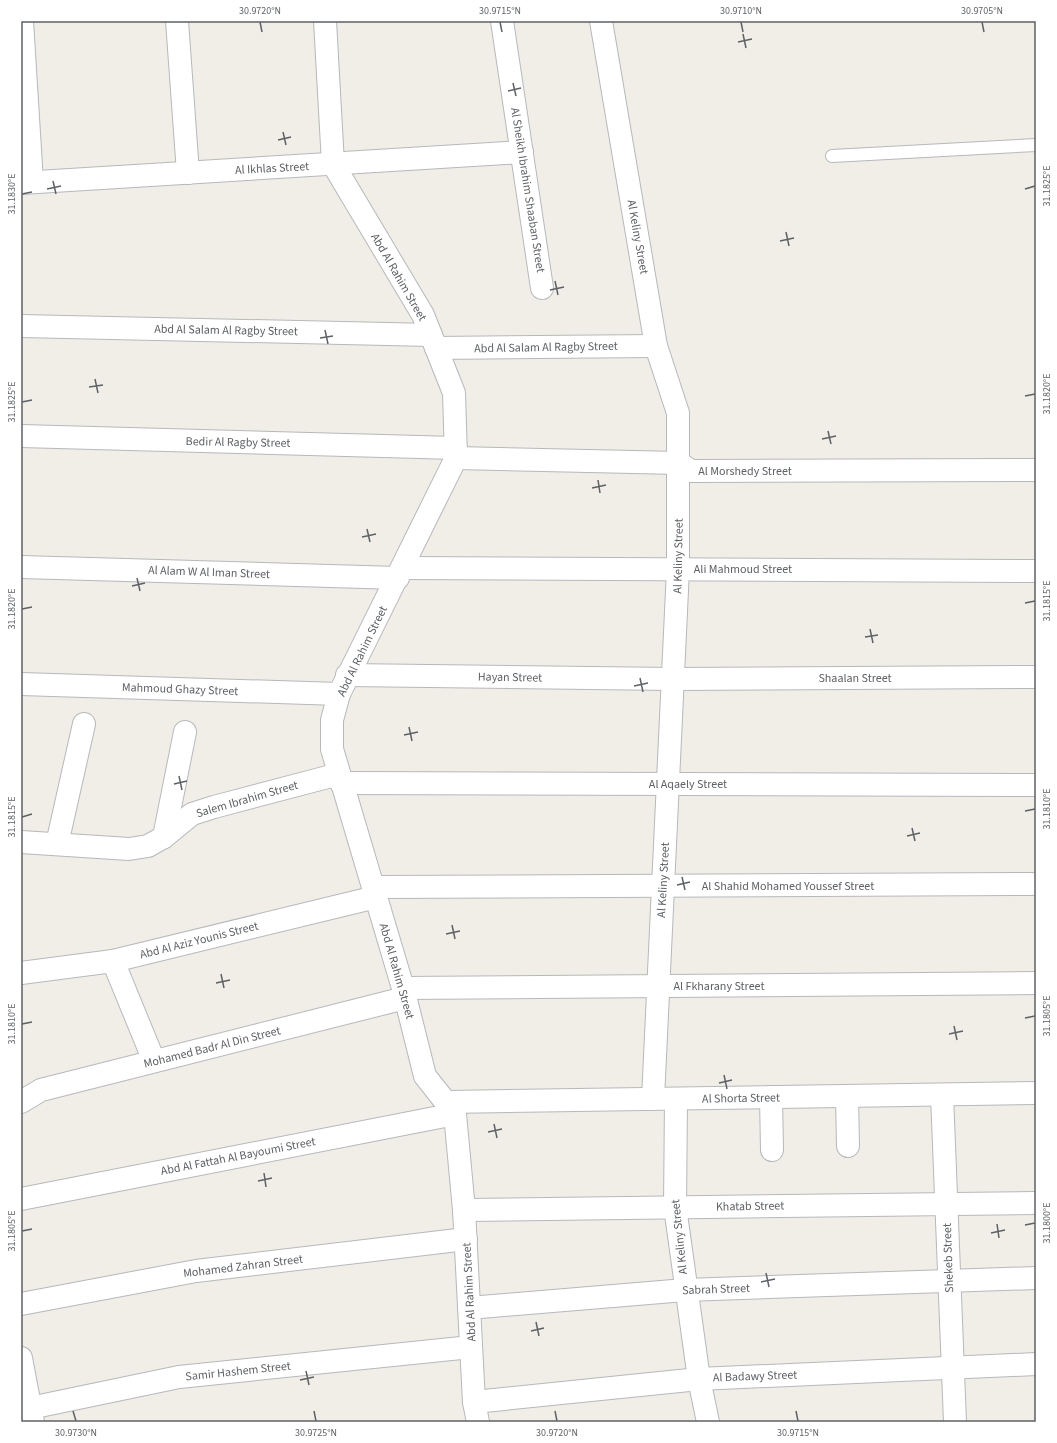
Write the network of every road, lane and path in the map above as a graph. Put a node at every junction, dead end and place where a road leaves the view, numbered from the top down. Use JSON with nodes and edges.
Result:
{"nodes":[{"id":1,"x":22,"y":21,"type":"edge"},
{"id":2,"x":177,"y":21,"type":"edge"},
{"id":3,"x":325,"y":21,"type":"edge"},
{"id":4,"x":502,"y":21,"type":"edge"},
{"id":5,"x":601,"y":21,"type":"edge"},
{"id":6,"x":1036,"y":145,"type":"edge"},
{"id":7,"x":522,"y":152,"type":"junction"},
{"id":8,"x":832,"y":156,"type":"dead end"},
{"id":9,"x":333,"y":164,"type":"junction"},
{"id":10,"x":188,"y":173,"type":"junction"},
{"id":11,"x":26,"y":182,"type":"edge"},
{"id":12,"x":542,"y":288,"type":"dead end"},
{"id":13,"x":21,"y":326,"type":"edge"},
{"id":14,"x":434,"y":341,"type":"junction"},
{"id":15,"x":656,"y":346,"type":"junction"},
{"id":16,"x":21,"y":436,"type":"edge"},
{"id":17,"x":456,"y":453,"type":"junction"},
{"id":18,"x":679,"y":463,"type":"junction"},
{"id":19,"x":1036,"y":470,"type":"edge"},
{"id":20,"x":21,"y":566,"type":"edge"},
{"id":21,"x":678,"y":569,"type":"junction"},
{"id":22,"x":1036,"y":571,"type":"edge"},
{"id":23,"x":400,"y":573,"type":"junction"},
{"id":24,"x":1036,"y":677,"type":"edge"},
{"id":25,"x":673,"y":679,"type":"junction"},
{"id":26,"x":21,"y":684,"type":"edge"},
{"id":27,"x":343,"y":685,"type":"junction"},
{"id":28,"x":84,"y":724,"type":"dead end"},
{"id":29,"x":185,"y":732,"type":"dead end"},
{"id":30,"x":340,"y":778,"type":"junction"},
{"id":31,"x":668,"y":784,"type":"junction"},
{"id":32,"x":1036,"y":784,"type":"edge"},
{"id":33,"x":164,"y":837,"type":"junction"},
{"id":34,"x":21,"y":842,"type":"edge"},
{"id":35,"x":57,"y":844,"type":"junction"},
{"id":36,"x":1036,"y":884,"type":"edge"},
{"id":37,"x":663,"y":886,"type":"junction"},
{"id":38,"x":374,"y":892,"type":"junction"},
{"id":39,"x":113,"y":961,"type":"junction"},
{"id":40,"x":21,"y":973,"type":"edge"},
{"id":41,"x":1036,"y":983,"type":"edge"},
{"id":42,"x":658,"y":986,"type":"junction"},
{"id":43,"x":404,"y":993,"type":"junction"},
{"id":44,"x":154,"y":1062,"type":"junction"},
{"id":45,"x":1036,"y":1093,"type":"edge"},
{"id":46,"x":942,"y":1095,"type":"junction"},
{"id":47,"x":847,"y":1096,"type":"junction"},
{"id":48,"x":771,"y":1097,"type":"junction"},
{"id":49,"x":676,"y":1098,"type":"junction"},
{"id":50,"x":653,"y":1099,"type":"junction"},
{"id":51,"x":21,"y":1102,"type":"edge"},
{"id":52,"x":451,"y":1108,"type":"junction"},
{"id":53,"x":848,"y":1146,"type":"dead end"},
{"id":54,"x":772,"y":1150,"type":"dead end"},
{"id":55,"x":21,"y":1199,"type":"edge"},
{"id":56,"x":1036,"y":1203,"type":"edge"},
{"id":57,"x":946,"y":1204,"type":"junction"},
{"id":58,"x":675,"y":1207,"type":"junction"},
{"id":59,"x":464,"y":1210,"type":"junction"},
{"id":60,"x":466,"y":1239,"type":"junction"},
{"id":61,"x":1036,"y":1278,"type":"edge"},
{"id":62,"x":949,"y":1281,"type":"junction"},
{"id":63,"x":685,"y":1290,"type":"junction"},
{"id":64,"x":21,"y":1304,"type":"edge"},
{"id":65,"x":469,"y":1308,"type":"junction"},
{"id":66,"x":471,"y":1346,"type":"junction"},
{"id":67,"x":21,"y":1358,"type":"edge"},
{"id":68,"x":1036,"y":1364,"type":"edge"},
{"id":69,"x":952,"y":1368,"type":"junction"},
{"id":70,"x":699,"y":1379,"type":"junction"},
{"id":71,"x":476,"y":1412,"type":"edge"},
{"id":72,"x":31,"y":1415,"type":"edge"},
{"id":73,"x":708,"y":1422,"type":"edge"},
{"id":74,"x":955,"y":1422,"type":"edge"}],
"edges":[{"from":1,"to":11,"type":"street"},
{"from":2,"to":10,"type":"street"},
{"from":3,"to":9,"type":"street","name":"Abd Al Rahim Street"},
{"from":4,"to":7,"type":"street","name":"Al Sheikh Ibrahim Shaaban Street"},
{"from":5,"to":15,"type":"street","name":"Al Keliny Street"},
{"from":6,"to":8,"type":"lane"},
{"from":7,"to":9,"type":"street","name":"Al Ikhlas Street"},
{"from":7,"to":12,"type":"street","name":"Al Sheikh Ibrahim Shaaban Street"},
{"from":9,"to":10,"type":"street","name":"Al Ikhlas Street"},
{"from":9,"to":14,"type":"street","name":"Abd Al Rahim Street"},
{"from":10,"to":11,"type":"street","name":"Al Ikhlas Street"},
{"from":13,"to":14,"type":"street","name":"Abd Al Salam Al Ragby Street"},
{"from":14,"to":15,"type":"street","name":"Abd Al Salam Al Ragby Street"},
{"from":14,"to":17,"type":"street","name":"Abd Al Rahim Street"},
{"from":15,"to":18,"type":"street","name":"Al Keliny Street"},
{"from":16,"to":17,"type":"street","name":"Bedir Al Ragby Street"},
{"from":17,"to":18,"type":"street","name":"Al Morshedy Street"},
{"from":17,"to":23,"type":"street","name":"Abd Al Rahim Street"},
{"from":18,"to":19,"type":"street","name":"Al Morshedy Street"},
{"from":18,"to":21,"type":"street","name":"Al Keliny Street"},
{"from":20,"to":23,"type":"street","name":"Al Alam W Al Iman Street"},
{"from":21,"to":22,"type":"street","name":"Ali Mahmoud Street"},
{"from":21,"to":23,"type":"street","name":"Ali Mahmoud Street"},
{"from":21,"to":25,"type":"street","name":"Al Keliny Street"},
{"from":23,"to":27,"type":"street","name":"Abd Al Rahim Street"},
{"from":24,"to":25,"type":"street","name":"Shaalan Street"},
{"from":25,"to":27,"type":"street","name":"Hayan Street"},
{"from":25,"to":31,"type":"street","name":"Al Keliny Street"},
{"from":26,"to":27,"type":"street","name":"Mahmoud Ghazy Street"},
{"from":27,"to":30,"type":"street","name":"Abd Al Rahim Street"},
{"from":28,"to":35,"type":"street"},
{"from":29,"to":33,"type":"street"},
{"from":30,"to":31,"type":"street","name":"Al Aqaely Street"},
{"from":30,"to":33,"type":"street","name":"Salem Ibrahim Street"},
{"from":30,"to":38,"type":"street","name":"Abd Al Rahim Street"},
{"from":31,"to":32,"type":"street","name":"Al Aqaely Street"},
{"from":31,"to":37,"type":"street","name":"Al Keliny Street"},
{"from":33,"to":35,"type":"street","name":"Salem Ibrahim Street"},
{"from":34,"to":35,"type":"street","name":"Salem Ibrahim Street"},
{"from":36,"to":37,"type":"street","name":"Al Shahid Mohamed Youssef Street"},
{"from":37,"to":38,"type":"street","name":"Al Shahid Mohamed Youssef Street"},
{"from":37,"to":42,"type":"street","name":"Al Keliny Street"},
{"from":38,"to":39,"type":"street","name":"Abd Al Aziz Younis Street"},
{"from":38,"to":43,"type":"street","name":"Abd Al Rahim Street"},
{"from":39,"to":40,"type":"street","name":"Abd Al Aziz Younis Street"},
{"from":39,"to":44,"type":"street"},
{"from":41,"to":42,"type":"street","name":"Al Fkharany Street"},
{"from":42,"to":43,"type":"street","name":"Al Fkharany Street"},
{"from":42,"to":50,"type":"street","name":"Al Keliny Street"},
{"from":43,"to":44,"type":"street","name":"Mohamed Badr Al Din Street"},
{"from":43,"to":52,"type":"street","name":"Abd Al Rahim Street"},
{"from":44,"to":51,"type":"street","name":"Mohamed Badr Al Din Street"},
{"from":45,"to":46,"type":"street","name":"Al Shorta Street"},
{"from":46,"to":47,"type":"street","name":"Al Shorta Street"},
{"from":46,"to":57,"type":"street","name":"Shekeb Street"},
{"from":47,"to":48,"type":"street","name":"Al Shorta Street"},
{"from":47,"to":53,"type":"street"},
{"from":48,"to":49,"type":"street","name":"Al Shorta Street"},
{"from":48,"to":54,"type":"street"},
{"from":49,"to":50,"type":"street","name":"Al Shorta Street"},
{"from":49,"to":58,"type":"street","name":"Al Keliny Street"},
{"from":50,"to":52,"type":"street","name":"Al Shorta Street"},
{"from":52,"to":55,"type":"street","name":"Abd Al Fattah Al Bayoumi Street"},
{"from":52,"to":59,"type":"street","name":"Abd Al Rahim Street"},
{"from":56,"to":57,"type":"street","name":"Khatab Street"},
{"from":57,"to":58,"type":"street","name":"Khatab Street"},
{"from":57,"to":62,"type":"street","name":"Shekeb Street"},
{"from":58,"to":59,"type":"street","name":"Khatab Street"},
{"from":58,"to":63,"type":"street","name":"Al Keliny Street"},
{"from":59,"to":60,"type":"street","name":"Abd Al Rahim Street"},
{"from":60,"to":64,"type":"street","name":"Mohamed Zahran Street"},
{"from":60,"to":65,"type":"street","name":"Abd Al Rahim Street"},
{"from":61,"to":62,"type":"street","name":"Sabrah Street"},
{"from":62,"to":63,"type":"street","name":"Sabrah Street"},
{"from":62,"to":69,"type":"street","name":"Shekeb Street"},
{"from":63,"to":65,"type":"street","name":"Sabrah Street"},
{"from":63,"to":70,"type":"street","name":"Al Keliny Street"},
{"from":65,"to":66,"type":"street","name":"Abd Al Rahim Street"},
{"from":66,"to":71,"type":"street","name":"Abd Al Rahim Street"},
{"from":66,"to":72,"type":"street","name":"Samir Hashem Street"},
{"from":67,"to":72,"type":"street"},
{"from":68,"to":69,"type":"street","name":"Al Badawy Street"},
{"from":69,"to":70,"type":"street","name":"Al Badawy Street"},
{"from":69,"to":74,"type":"street","name":"Shekeb Street"},
{"from":70,"to":71,"type":"street","name":"Al Badawy Street"},
{"from":70,"to":73,"type":"street","name":"Al Keliny Street"}]}
